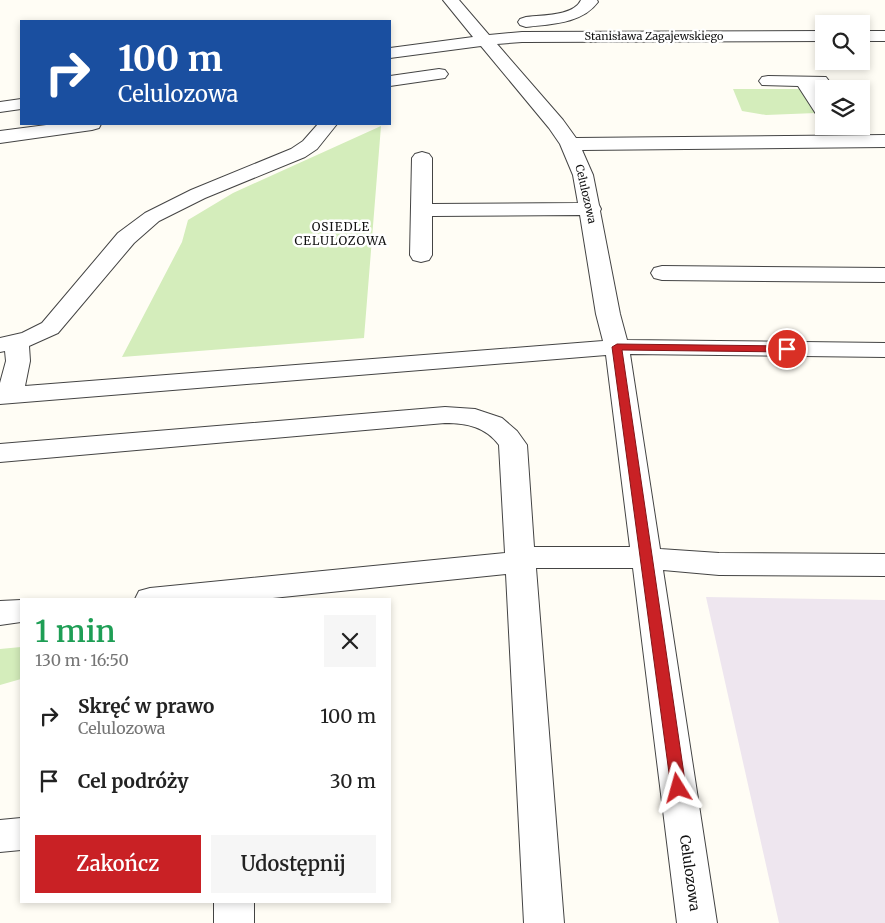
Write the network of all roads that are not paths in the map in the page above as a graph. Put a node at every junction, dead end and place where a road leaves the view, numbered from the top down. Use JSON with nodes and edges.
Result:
{"nodes":[{"id":1,"x":451,"y":0,"type":"edge"},
{"id":2,"x":589,"y":0,"type":"edge"},
{"id":3,"x":526,"y":22,"type":"dead end"},
{"id":4,"x":815,"y":36,"type":"edge"},
{"id":5,"x":870,"y":36,"type":"edge"},
{"id":6,"x":885,"y":36,"type":"edge"},
{"id":7,"x":485,"y":40,"type":"junction"},
{"id":8,"x":391,"y":53,"type":"edge"},
{"id":9,"x":439,"y":74,"type":"dead end"},
{"id":10,"x":391,"y":81,"type":"edge"},
{"id":11,"x":768,"y":81,"type":"dead end"},
{"id":12,"x":815,"y":89,"type":"edge"},
{"id":13,"x":20,"y":104,"type":"edge"},
{"id":14,"x":0,"y":107,"type":"edge"},
{"id":15,"x":85,"y":125,"type":"edge"},
{"id":16,"x":327,"y":125,"type":"edge"},
{"id":17,"x":815,"y":135,"type":"edge"},
{"id":18,"x":843,"y":135,"type":"edge"},
{"id":19,"x":0,"y":137,"type":"edge"},
{"id":20,"x":885,"y":141,"type":"edge"},
{"id":21,"x":570,"y":144,"type":"junction"},
{"id":22,"x":422,"y":158,"type":"dead end"},
{"id":23,"x":591,"y":208,"type":"junction"},
{"id":24,"x":422,"y":210,"type":"junction"},
{"id":25,"x":421,"y":255,"type":"dead end"},
{"id":26,"x":662,"y":273,"type":"dead end"},
{"id":27,"x":885,"y":274,"type":"edge"},
{"id":28,"x":9,"y":343,"type":"edge"},
{"id":29,"x":617,"y":347,"type":"junction"},
{"id":30,"x":885,"y":350,"type":"edge"},
{"id":31,"x":5,"y":396,"type":"edge"},
{"id":32,"x":0,"y":453,"type":"edge"},
{"id":33,"x":646,"y":558,"type":"junction"},
{"id":34,"x":520,"y":560,"type":"junction"},
{"id":35,"x":885,"y":564,"type":"edge"},
{"id":36,"x":159,"y":598,"type":"edge"},
{"id":37,"x":20,"y":611,"type":"edge"},
{"id":38,"x":0,"y":613,"type":"edge"},
{"id":39,"x":20,"y":834,"type":"edge"},
{"id":40,"x":0,"y":836,"type":"edge"},
{"id":41,"x":234,"y":903,"type":"edge"},
{"id":42,"x":234,"y":923,"type":"edge"},
{"id":43,"x":544,"y":923,"type":"edge"},
{"id":44,"x":697,"y":923,"type":"edge"}],
"edges":[{"from":1,"to":7,"type":"street","name":"Celulozowa"},
{"from":2,"to":3,"type":"street"},
{"from":4,"to":7,"type":"street","name":"Stanisława Zagajewskiego"},
{"from":5,"to":6,"type":"street"},
{"from":7,"to":8,"type":"street"},
{"from":7,"to":21,"type":"street","name":"Celulozowa"},
{"from":9,"to":10,"type":"street"},
{"from":11,"to":12,"type":"street"},
{"from":13,"to":14,"type":"street"},
{"from":15,"to":19,"type":"street"},
{"from":16,"to":28,"type":"street"},
{"from":17,"to":21,"type":"street"},
{"from":18,"to":20,"type":"street"},
{"from":21,"to":23,"type":"street","name":"Celulozowa"},
{"from":22,"to":24,"type":"street"},
{"from":23,"to":24,"type":"street"},
{"from":23,"to":29,"type":"street","name":"Celulozowa"},
{"from":24,"to":25,"type":"street"},
{"from":26,"to":27,"type":"street"},
{"from":28,"to":31,"type":"street"},
{"from":29,"to":30,"type":"street"},
{"from":29,"to":31,"type":"street"},
{"from":29,"to":33,"type":"street","name":"Celulozowa"},
{"from":32,"to":34,"type":"street"},
{"from":33,"to":34,"type":"street"},
{"from":33,"to":35,"type":"street"},
{"from":33,"to":44,"type":"street","name":"Celulozowa"},
{"from":34,"to":36,"type":"street"},
{"from":34,"to":43,"type":"street"},
{"from":37,"to":38,"type":"street"},
{"from":39,"to":40,"type":"street"},
{"from":41,"to":42,"type":"street"}]}
